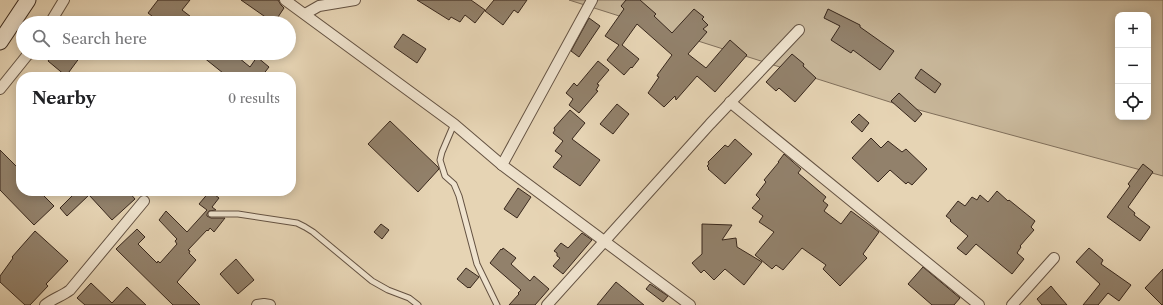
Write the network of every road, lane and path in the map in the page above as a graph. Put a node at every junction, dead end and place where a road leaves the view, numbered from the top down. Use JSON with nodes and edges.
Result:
{"nodes":[{"id":1,"x":28,"y":0,"type":"edge"},
{"id":2,"x":64,"y":0,"type":"edge"},
{"id":3,"x":285,"y":0,"type":"edge"},
{"id":4,"x":355,"y":0,"type":"edge"},
{"id":5,"x":592,"y":0,"type":"edge"},
{"id":6,"x":305,"y":14,"type":"junction"},
{"id":7,"x":17,"y":16,"type":"edge"},
{"id":8,"x":54,"y":16,"type":"edge"},
{"id":9,"x":16,"y":18,"type":"edge"},
{"id":10,"x":799,"y":30,"type":"dead end"},
{"id":11,"x":0,"y":42,"type":"edge"},
{"id":12,"x":23,"y":60,"type":"edge"},
{"id":13,"x":0,"y":89,"type":"edge"},
{"id":14,"x":730,"y":102,"type":"junction"},
{"id":15,"x":454,"y":124,"type":"junction"},
{"id":16,"x":502,"y":165,"type":"junction"},
{"id":17,"x":144,"y":201,"type":"dead end"},
{"id":18,"x":211,"y":214,"type":"dead end"},
{"id":19,"x":604,"y":241,"type":"junction"},
{"id":20,"x":1054,"y":258,"type":"dead end"},
{"id":21,"x":1019,"y":297,"type":"junction"},
{"id":22,"x":45,"y":305,"type":"edge"},
{"id":23,"x":257,"y":305,"type":"edge"},
{"id":24,"x":270,"y":305,"type":"edge"},
{"id":25,"x":418,"y":305,"type":"edge"},
{"id":26,"x":497,"y":305,"type":"edge"},
{"id":27,"x":547,"y":305,"type":"edge"},
{"id":28,"x":690,"y":305,"type":"edge"},
{"id":29,"x":979,"y":305,"type":"edge"},
{"id":30,"x":1012,"y":305,"type":"edge"},
{"id":31,"x":1026,"y":305,"type":"edge"}],
"edges":[{"from":1,"to":7,"type":"main road"},
{"from":2,"to":8,"type":"street"},
{"from":3,"to":6,"type":"street"},
{"from":4,"to":6,"type":"street"},
{"from":5,"to":16,"type":"street"},
{"from":6,"to":15,"type":"street"},
{"from":9,"to":11,"type":"main road"},
{"from":10,"to":14,"type":"street"},
{"from":12,"to":13,"type":"street"},
{"from":14,"to":19,"type":"street"},
{"from":14,"to":29,"type":"street"},
{"from":15,"to":16,"type":"street"},
{"from":15,"to":26,"type":"lane"},
{"from":16,"to":19,"type":"street"},
{"from":17,"to":22,"type":"street"},
{"from":18,"to":25,"type":"lane"},
{"from":19,"to":27,"type":"street"},
{"from":19,"to":28,"type":"street"},
{"from":20,"to":21,"type":"street"},
{"from":21,"to":30,"type":"street"},
{"from":21,"to":31,"type":"street"},
{"from":23,"to":24,"type":"street"}]}
